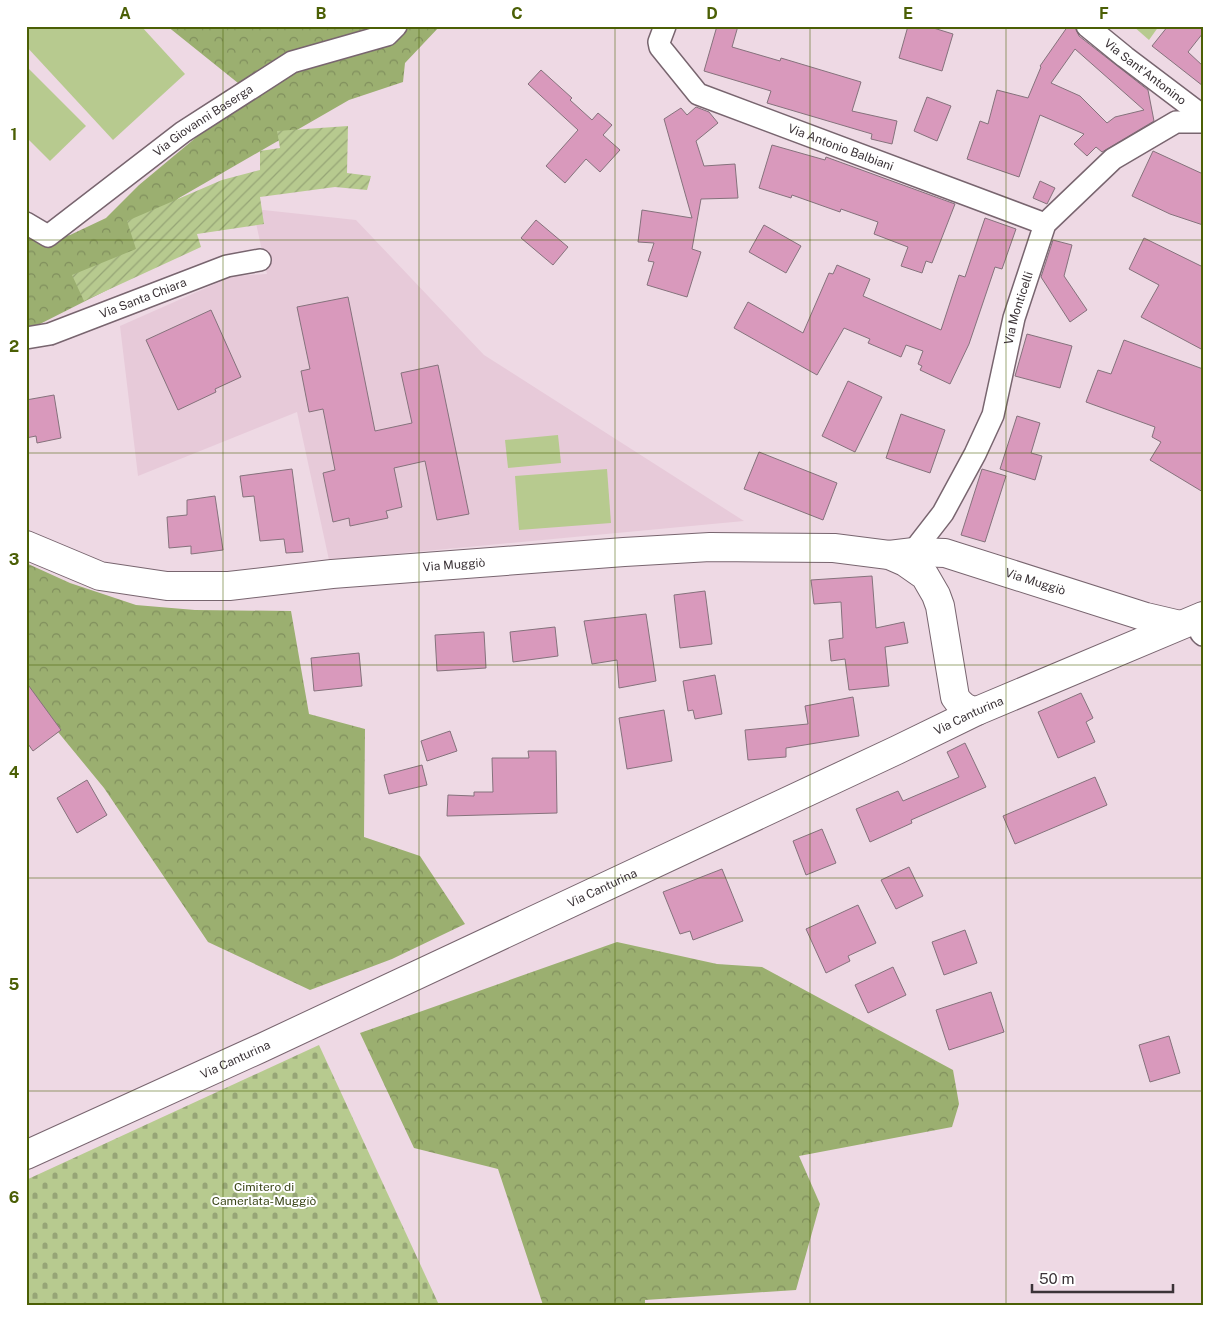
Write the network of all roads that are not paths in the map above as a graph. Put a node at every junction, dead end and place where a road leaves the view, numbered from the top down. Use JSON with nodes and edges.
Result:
{"nodes":[{"id":1,"x":396,"y":26,"type":"edge"},
{"id":2,"x":1087,"y":26,"type":"edge"},
{"id":3,"x":662,"y":34,"type":"edge"},
{"id":4,"x":1203,"y":116,"type":"edge"},
{"id":5,"x":1203,"y":122,"type":"edge"},
{"id":6,"x":26,"y":223,"type":"edge"},
{"id":7,"x":1045,"y":224,"type":"junction"},
{"id":8,"x":260,"y":260,"type":"dead end"},
{"id":9,"x":26,"y":338,"type":"edge"},
{"id":10,"x":26,"y":545,"type":"edge"},
{"id":11,"x":903,"y":556,"type":"junction"},
{"id":12,"x":1198,"y":629,"type":"edge"},
{"id":13,"x":954,"y":692,"type":"junction"},
{"id":14,"x":977,"y":711,"type":"junction"},
{"id":15,"x":937,"y":730,"type":"junction"},
{"id":16,"x":26,"y":1155,"type":"edge"}],
"edges":[{"from":1,"to":6,"type":"street","name":"Via Giovanni Baserga"},
{"from":2,"to":4,"type":"street","name":"Via Sant'Antonino"},
{"from":3,"to":7,"type":"street","name":"Via Antonio Balbiani"},
{"from":5,"to":7,"type":"street","name":"Via Monticelli"},
{"from":7,"to":11,"type":"street","name":"Via Monticelli"},
{"from":8,"to":9,"type":"street","name":"Via Santa Chiara"},
{"from":10,"to":11,"type":"street","name":"Via Muggiò"},
{"from":11,"to":12,"type":"street","name":"Via Muggiò"},
{"from":11,"to":13,"type":"street","name":"Via Muggiò"},
{"from":12,"to":14,"type":"street","name":"Via Canturina"},
{"from":13,"to":14,"type":"street"},
{"from":13,"to":15,"type":"street"},
{"from":14,"to":15,"type":"street","name":"Via Canturina"},
{"from":15,"to":16,"type":"street","name":"Via Canturina"}]}
